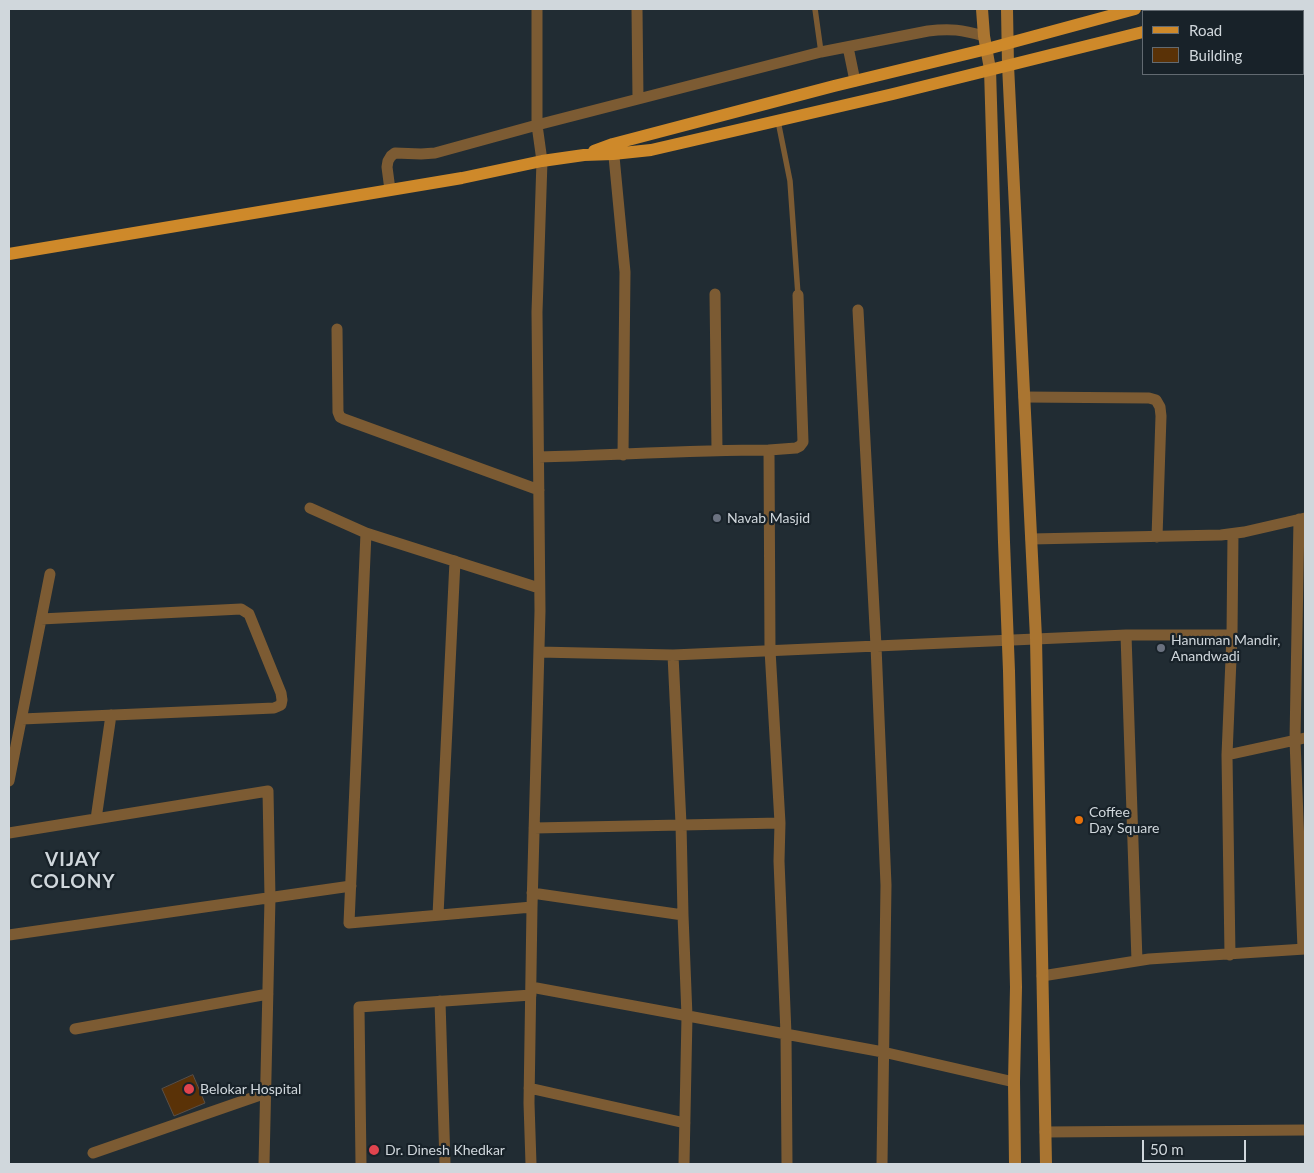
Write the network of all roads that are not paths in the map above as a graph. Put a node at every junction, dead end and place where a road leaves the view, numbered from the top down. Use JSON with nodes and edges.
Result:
{"nodes":[{"id":1,"x":537,"y":9,"type":"edge"},
{"id":2,"x":637,"y":9,"type":"edge"},
{"id":3,"x":816,"y":9,"type":"edge"},
{"id":4,"x":982,"y":9,"type":"edge"},
{"id":5,"x":1007,"y":9,"type":"edge"},
{"id":6,"x":1130,"y":9,"type":"edge"},
{"id":7,"x":1142,"y":32,"type":"edge"},
{"id":8,"x":984,"y":36,"type":"junction"},
{"id":9,"x":1008,"y":44,"type":"junction"},
{"id":10,"x":848,"y":47,"type":"junction"},
{"id":11,"x":987,"y":49,"type":"junction"},
{"id":12,"x":821,"y":52,"type":"junction"},
{"id":13,"x":1008,"y":64,"type":"junction"},
{"id":14,"x":990,"y":69,"type":"junction"},
{"id":15,"x":855,"y":81,"type":"junction"},
{"id":16,"x":638,"y":100,"type":"junction"},
{"id":17,"x":778,"y":120,"type":"junction"},
{"id":18,"x":537,"y":125,"type":"junction"},
{"id":19,"x":613,"y":149,"type":"junction"},
{"id":20,"x":542,"y":161,"type":"junction"},
{"id":21,"x":390,"y":190,"type":"junction"},
{"id":22,"x":9,"y":254,"type":"edge"},
{"id":23,"x":715,"y":294,"type":"dead end"},
{"id":24,"x":798,"y":295,"type":"joint"},
{"id":25,"x":858,"y":310,"type":"dead end"},
{"id":26,"x":337,"y":329,"type":"dead end"},
{"id":27,"x":1024,"y":397,"type":"junction"},
{"id":28,"x":717,"y":450,"type":"junction"},
{"id":29,"x":769,"y":450,"type":"junction"},
{"id":30,"x":623,"y":455,"type":"junction"},
{"id":31,"x":539,"y":457,"type":"junction"},
{"id":32,"x":539,"y":490,"type":"junction"},
{"id":33,"x":310,"y":508,"type":"dead end"},
{"id":34,"x":1302,"y":519,"type":"edge"},
{"id":35,"x":366,"y":533,"type":"junction"},
{"id":36,"x":1233,"y":534,"type":"junction"},
{"id":37,"x":1157,"y":537,"type":"junction"},
{"id":38,"x":1031,"y":539,"type":"junction"},
{"id":39,"x":455,"y":561,"type":"junction"},
{"id":40,"x":50,"y":574,"type":"dead end"},
{"id":41,"x":540,"y":588,"type":"junction"},
{"id":42,"x":42,"y":619,"type":"junction"},
{"id":43,"x":1126,"y":635,"type":"junction"},
{"id":44,"x":1232,"y":635,"type":"junction"},
{"id":45,"x":1036,"y":638,"type":"junction"},
{"id":46,"x":1008,"y":640,"type":"junction"},
{"id":47,"x":876,"y":646,"type":"junction"},
{"id":48,"x":770,"y":650,"type":"junction"},
{"id":49,"x":539,"y":652,"type":"junction"},
{"id":50,"x":673,"y":654,"type":"junction"},
{"id":51,"x":112,"y":715,"type":"junction"},
{"id":52,"x":22,"y":718,"type":"junction"},
{"id":53,"x":1300,"y":739,"type":"edge"},
{"id":54,"x":1227,"y":755,"type":"junction"},
{"id":55,"x":9,"y":781,"type":"edge"},
{"id":56,"x":96,"y":819,"type":"junction"},
{"id":57,"x":780,"y":822,"type":"junction"},
{"id":58,"x":682,"y":824,"type":"junction"},
{"id":59,"x":534,"y":828,"type":"junction"},
{"id":60,"x":9,"y":833,"type":"edge"},
{"id":61,"x":351,"y":886,"type":"junction"},
{"id":62,"x":532,"y":893,"type":"junction"},
{"id":63,"x":270,"y":898,"type":"junction"},
{"id":64,"x":532,"y":907,"type":"junction"},
{"id":65,"x":683,"y":915,"type":"junction"},
{"id":66,"x":438,"y":916,"type":"junction"},
{"id":67,"x":9,"y":935,"type":"edge"},
{"id":68,"x":1304,"y":949,"type":"edge"},
{"id":69,"x":1230,"y":955,"type":"junction"},
{"id":70,"x":1138,"y":961,"type":"junction"},
{"id":71,"x":1042,"y":976,"type":"junction"},
{"id":72,"x":531,"y":991,"type":"junction"},
{"id":73,"x":268,"y":994,"type":"junction"},
{"id":74,"x":440,"y":1001,"type":"junction"},
{"id":75,"x":688,"y":1016,"type":"junction"},
{"id":76,"x":75,"y":1029,"type":"dead end"},
{"id":77,"x":786,"y":1034,"type":"junction"},
{"id":78,"x":883,"y":1052,"type":"junction"},
{"id":79,"x":1014,"y":1082,"type":"junction"},
{"id":80,"x":530,"y":1088,"type":"junction"},
{"id":81,"x":266,"y":1093,"type":"junction"},
{"id":82,"x":685,"y":1123,"type":"junction"},
{"id":83,"x":1305,"y":1130,"type":"edge"},
{"id":84,"x":1045,"y":1132,"type":"junction"},
{"id":85,"x":93,"y":1152,"type":"dead end"},
{"id":86,"x":264,"y":1164,"type":"edge"},
{"id":87,"x":361,"y":1164,"type":"edge"},
{"id":88,"x":445,"y":1164,"type":"edge"},
{"id":89,"x":531,"y":1164,"type":"edge"},
{"id":90,"x":684,"y":1164,"type":"edge"},
{"id":91,"x":787,"y":1164,"type":"edge"},
{"id":92,"x":882,"y":1164,"type":"edge"},
{"id":93,"x":1015,"y":1164,"type":"edge"},
{"id":94,"x":1046,"y":1164,"type":"edge"}],
"edges":[{"from":1,"to":18,"type":"street"},
{"from":2,"to":16,"type":"street"},
{"from":3,"to":12,"type":"lane"},
{"from":4,"to":8,"type":"main road"},
{"from":5,"to":9,"type":"main road"},
{"from":6,"to":9,"type":"main road"},
{"from":7,"to":13,"type":"main road"},
{"from":8,"to":10,"type":"street"},
{"from":8,"to":11,"type":"main road"},
{"from":9,"to":11,"type":"main road"},
{"from":9,"to":13,"type":"main road"},
{"from":10,"to":12,"type":"street"},
{"from":10,"to":15,"type":"street"},
{"from":11,"to":14,"type":"main road"},
{"from":11,"to":15,"type":"main road"},
{"from":12,"to":16,"type":"street"},
{"from":13,"to":14,"type":"main road"},
{"from":13,"to":27,"type":"main road"},
{"from":14,"to":17,"type":"main road"},
{"from":14,"to":46,"type":"main road"},
{"from":15,"to":19,"type":"main road"},
{"from":16,"to":18,"type":"street"},
{"from":17,"to":19,"type":"main road"},
{"from":17,"to":24,"type":"lane"},
{"from":18,"to":20,"type":"street"},
{"from":18,"to":21,"type":"street"},
{"from":19,"to":20,"type":"main road"},
{"from":19,"to":30,"type":"street"},
{"from":20,"to":21,"type":"main road"},
{"from":20,"to":31,"type":"street"},
{"from":21,"to":22,"type":"main road"},
{"from":23,"to":28,"type":"street"},
{"from":24,"to":29,"type":"street"},
{"from":25,"to":47,"type":"street"},
{"from":26,"to":32,"type":"street"},
{"from":27,"to":37,"type":"street"},
{"from":27,"to":38,"type":"main road"},
{"from":28,"to":29,"type":"street"},
{"from":28,"to":30,"type":"street"},
{"from":29,"to":48,"type":"street"},
{"from":30,"to":31,"type":"street"},
{"from":31,"to":32,"type":"street"},
{"from":32,"to":41,"type":"street"},
{"from":33,"to":35,"type":"street"},
{"from":34,"to":36,"type":"street"},
{"from":34,"to":53,"type":"street"},
{"from":35,"to":39,"type":"street"},
{"from":35,"to":61,"type":"street"},
{"from":36,"to":37,"type":"street"},
{"from":36,"to":44,"type":"street"},
{"from":37,"to":38,"type":"street"},
{"from":38,"to":45,"type":"main road"},
{"from":39,"to":41,"type":"street"},
{"from":39,"to":66,"type":"street"},
{"from":40,"to":42,"type":"street"},
{"from":41,"to":49,"type":"street"},
{"from":42,"to":51,"type":"street"},
{"from":42,"to":52,"type":"street"},
{"from":43,"to":44,"type":"street"},
{"from":43,"to":45,"type":"street"},
{"from":43,"to":70,"type":"street"},
{"from":44,"to":54,"type":"street"},
{"from":45,"to":46,"type":"street"},
{"from":45,"to":71,"type":"main road"},
{"from":46,"to":47,"type":"street"},
{"from":46,"to":79,"type":"main road"},
{"from":47,"to":48,"type":"street"},
{"from":47,"to":78,"type":"street"},
{"from":48,"to":50,"type":"street"},
{"from":48,"to":57,"type":"street"},
{"from":49,"to":50,"type":"street"},
{"from":49,"to":59,"type":"street"},
{"from":50,"to":58,"type":"street"},
{"from":51,"to":52,"type":"street"},
{"from":51,"to":56,"type":"street"},
{"from":52,"to":55,"type":"street"},
{"from":53,"to":54,"type":"street"},
{"from":53,"to":68,"type":"street"},
{"from":54,"to":69,"type":"street"},
{"from":56,"to":60,"type":"street"},
{"from":56,"to":63,"type":"street"},
{"from":57,"to":58,"type":"street"},
{"from":57,"to":77,"type":"street"},
{"from":58,"to":59,"type":"street"},
{"from":58,"to":65,"type":"street"},
{"from":59,"to":62,"type":"street"},
{"from":61,"to":63,"type":"street"},
{"from":61,"to":66,"type":"street"},
{"from":62,"to":64,"type":"street"},
{"from":62,"to":65,"type":"street"},
{"from":63,"to":67,"type":"street"},
{"from":63,"to":73,"type":"street"},
{"from":64,"to":66,"type":"street"},
{"from":64,"to":72,"type":"street"},
{"from":65,"to":75,"type":"street"},
{"from":68,"to":69,"type":"street"},
{"from":69,"to":70,"type":"street"},
{"from":70,"to":71,"type":"street"},
{"from":71,"to":84,"type":"main road"},
{"from":72,"to":74,"type":"street"},
{"from":72,"to":75,"type":"street"},
{"from":72,"to":80,"type":"street"},
{"from":73,"to":76,"type":"street"},
{"from":73,"to":81,"type":"street"},
{"from":74,"to":87,"type":"street"},
{"from":74,"to":88,"type":"street"},
{"from":75,"to":77,"type":"street"},
{"from":75,"to":82,"type":"street"},
{"from":77,"to":78,"type":"street"},
{"from":77,"to":91,"type":"street"},
{"from":78,"to":79,"type":"street"},
{"from":78,"to":92,"type":"street"},
{"from":79,"to":93,"type":"main road"},
{"from":80,"to":82,"type":"street"},
{"from":80,"to":89,"type":"street"},
{"from":81,"to":85,"type":"street"},
{"from":81,"to":86,"type":"street"},
{"from":82,"to":90,"type":"street"},
{"from":83,"to":84,"type":"street"},
{"from":84,"to":94,"type":"main road"}]}
